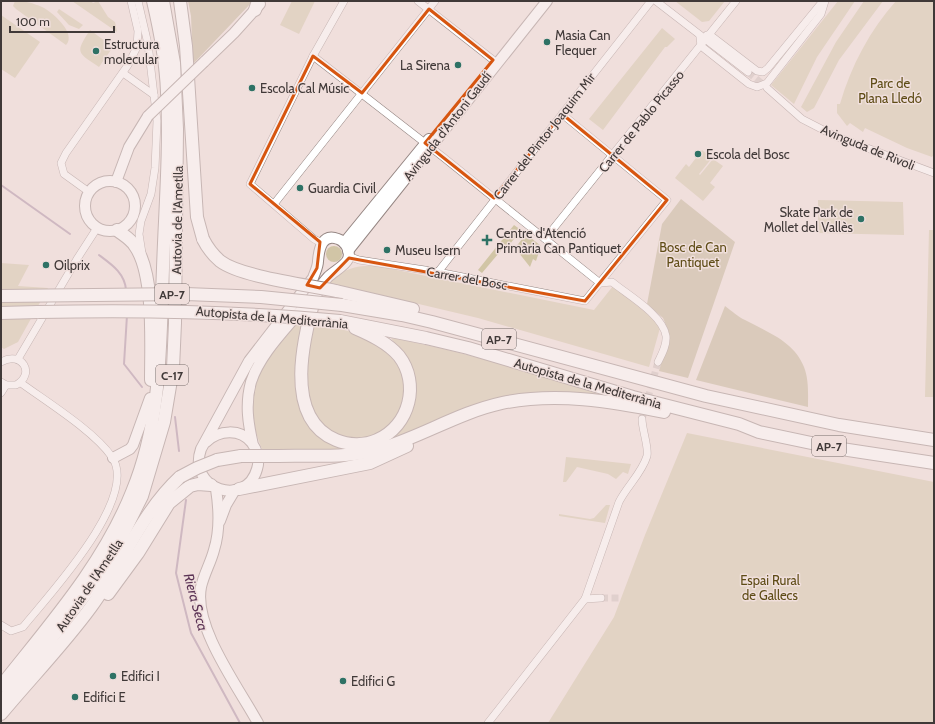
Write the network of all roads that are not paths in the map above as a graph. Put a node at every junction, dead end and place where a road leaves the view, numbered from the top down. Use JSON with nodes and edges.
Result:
{"nodes":[{"id":1,"x":131,"y":1,"type":"edge"},
{"id":2,"x":138,"y":1,"type":"edge"},
{"id":3,"x":153,"y":1,"type":"edge"},
{"id":4,"x":163,"y":1,"type":"edge"},
{"id":5,"x":180,"y":1,"type":"edge"},
{"id":6,"x":344,"y":1,"type":"edge"},
{"id":7,"x":418,"y":1,"type":"edge"},
{"id":8,"x":436,"y":1,"type":"edge"},
{"id":9,"x":539,"y":1,"type":"edge"},
{"id":10,"x":547,"y":1,"type":"edge"},
{"id":11,"x":651,"y":1,"type":"edge"},
{"id":12,"x":656,"y":1,"type":"edge"},
{"id":13,"x":736,"y":1,"type":"edge"},
{"id":14,"x":824,"y":1,"type":"edge"},
{"id":15,"x":259,"y":4,"type":"edge"},
{"id":16,"x":429,"y":9,"type":"junction"},
{"id":17,"x":705,"y":37,"type":"junction"},
{"id":18,"x":701,"y":46,"type":"junction"},
{"id":19,"x":313,"y":56,"type":"junction"},
{"id":20,"x":495,"y":61,"type":"junction"},
{"id":21,"x":748,"y":72,"type":"tunnel mouth"},
{"id":22,"x":123,"y":73,"type":"junction"},
{"id":23,"x":767,"y":88,"type":"tunnel mouth"},
{"id":24,"x":362,"y":93,"type":"junction"},
{"id":25,"x":154,"y":95,"type":"junction"},
{"id":26,"x":562,"y":114,"type":"junction"},
{"id":27,"x":428,"y":145,"type":"junction"},
{"id":28,"x":614,"y":155,"type":"junction"},
{"id":29,"x":934,"y":173,"type":"edge"},
{"id":30,"x":116,"y":182,"type":"junction"},
{"id":31,"x":89,"y":192,"type":"junction"},
{"id":32,"x":494,"y":198,"type":"junction"},
{"id":33,"x":274,"y":204,"type":"junction"},
{"id":34,"x":98,"y":228,"type":"junction"},
{"id":35,"x":117,"y":230,"type":"junction"},
{"id":36,"x":545,"y":239,"type":"junction"},
{"id":37,"x":322,"y":243,"type":"junction"},
{"id":38,"x":347,"y":250,"type":"junction"},
{"id":39,"x":318,"y":260,"type":"junction"},
{"id":40,"x":144,"y":263,"type":"junction"},
{"id":41,"x":337,"y":268,"type":"junction"},
{"id":42,"x":438,"y":272,"type":"junction"},
{"id":43,"x":600,"y":283,"type":"junction"},
{"id":44,"x":316,"y":293,"type":"junction"},
{"id":45,"x":1,"y":296,"type":"edge"},
{"id":46,"x":1,"y":313,"type":"edge"},
{"id":47,"x":340,"y":321,"type":"junction"},
{"id":48,"x":18,"y":359,"type":"junction"},
{"id":49,"x":1,"y":362,"type":"edge"},
{"id":50,"x":658,"y":362,"type":"tunnel mouth"},
{"id":51,"x":655,"y":382,"type":"junction"},
{"id":52,"x":3,"y":383,"type":"edge"},
{"id":53,"x":21,"y":383,"type":"junction"},
{"id":54,"x":1,"y":393,"type":"edge"},
{"id":55,"x":150,"y":398,"type":"junction"},
{"id":56,"x":667,"y":409,"type":"junction"},
{"id":57,"x":451,"y":419,"type":"junction"},
{"id":58,"x":642,"y":419,"type":"tunnel mouth"},
{"id":59,"x":934,"y":440,"type":"edge"},
{"id":60,"x":206,"y":442,"type":"junction"},
{"id":61,"x":253,"y":445,"type":"junction"},
{"id":62,"x":113,"y":458,"type":"junction"},
{"id":63,"x":934,"y":463,"type":"edge"},
{"id":64,"x":214,"y":487,"type":"junction"},
{"id":65,"x":237,"y":490,"type":"junction"},
{"id":66,"x":133,"y":492,"type":"junction"},
{"id":67,"x":218,"y":531,"type":"junction"},
{"id":68,"x":601,"y":598,"type":"tunnel mouth"},
{"id":69,"x":585,"y":599,"type":"junction"},
{"id":70,"x":1,"y":625,"type":"edge"},
{"id":71,"x":76,"y":625,"type":"junction"},
{"id":72,"x":1,"y":686,"type":"edge"},
{"id":73,"x":1,"y":703,"type":"edge"},
{"id":74,"x":1,"y":714,"type":"edge"},
{"id":75,"x":258,"y":723,"type":"edge"},
{"id":76,"x":488,"y":723,"type":"edge"}],
"edges":[{"from":1,"to":22,"type":"street"},
{"from":2,"to":25,"type":"street"},
{"from":3,"to":66,"type":"highway","name":"Autovia de l'Ametlla","number":"C-17"},
{"from":4,"to":73,"type":"highway","name":"Autovia de l'Ametlla","number":"C-17"},
{"from":5,"to":51,"type":"highway","bridge":true},
{"from":6,"to":19,"type":"street"},
{"from":7,"to":16,"type":"street"},
{"from":8,"to":16,"type":"street"},
{"from":9,"to":20,"type":"street","name":"Avinguda d'Antoni Gaudí"},
{"from":10,"to":20,"type":"street","name":"Avinguda d'Antoni Gaudí"},
{"from":11,"to":26,"type":"street","name":"Carrer del Pintor Joaquim Mir"},
{"from":12,"to":17,"type":"street"},
{"from":13,"to":17,"type":"street","name":"Carrer de Pablo Picasso"},
{"from":14,"to":17,"type":"street"},
{"from":14,"to":18,"type":"street"},
{"from":15,"to":30,"type":"street","bridge":true},
{"from":16,"to":20,"type":"street"},
{"from":16,"to":24,"type":"street"},
{"from":17,"to":18,"type":"street","name":"Carrer de Pablo Picasso"},
{"from":17,"to":21,"type":"street"},
{"from":18,"to":28,"type":"street","name":"Carrer de Pablo Picasso"},
{"from":19,"to":24,"type":"street"},
{"from":19,"to":33,"type":"street"},
{"from":20,"to":27,"type":"street","name":"Avinguda d'Antoni Gaudí"},
{"from":22,"to":25,"type":"street"},
{"from":22,"to":31,"type":"street"},
{"from":23,"to":29,"type":"street","name":"Avinguda de Rivoli"},
{"from":24,"to":27,"type":"street"},
{"from":24,"to":33,"type":"street"},
{"from":25,"to":40,"type":"street"},
{"from":26,"to":28,"type":"street"},
{"from":26,"to":32,"type":"street","name":"Carrer del Pintor Joaquim Mir"},
{"from":27,"to":32,"type":"street"},
{"from":27,"to":38,"type":"street","name":"Avinguda d'Antoni Gaudí"},
{"from":28,"to":36,"type":"street","name":"Carrer de Pablo Picasso"},
{"from":28,"to":43,"type":"street"},
{"from":30,"to":31,"type":"street"},
{"from":30,"to":35,"type":"street"},
{"from":31,"to":34,"type":"street"},
{"from":32,"to":36,"type":"street"},
{"from":32,"to":42,"type":"street","name":"Carrer del Pintor Joaquim Mir"},
{"from":33,"to":37,"type":"street"},
{"from":34,"to":35,"type":"street"},
{"from":34,"to":48,"type":"street"},
{"from":35,"to":40,"type":"highway"},
{"from":36,"to":43,"type":"street"},
{"from":37,"to":38,"type":"street"},
{"from":37,"to":39,"type":"street"},
{"from":38,"to":41,"type":"street"},
{"from":38,"to":42,"type":"street","name":"Carrer del Bosc"},
{"from":39,"to":41,"type":"street"},
{"from":39,"to":60,"type":"street"},
{"from":40,"to":55,"type":"highway"},
{"from":41,"to":44,"type":"street"},
{"from":42,"to":43,"type":"street","name":"Carrer del Bosc"},
{"from":43,"to":50,"type":"street"},
{"from":44,"to":47,"type":"highway"},
{"from":44,"to":61,"type":"street"},
{"from":45,"to":51,"type":"highway","name":"Autopista de la Mediterrània","number":"AP-7","bridge":true},
{"from":46,"to":47,"type":"highway","name":"Autopista de la Mediterrània","number":"AP-7","bridge":true},
{"from":47,"to":56,"type":"highway","name":"Autopista de la Mediterrània","number":"AP-7"},
{"from":48,"to":49,"type":"street"},
{"from":48,"to":53,"type":"street"},
{"from":51,"to":59,"type":"highway","name":"Autopista de la Mediterrània","number":"AP-7"},
{"from":52,"to":53,"type":"street"},
{"from":52,"to":54,"type":"street"},
{"from":53,"to":62,"type":"street"},
{"from":55,"to":62,"type":"street"},
{"from":55,"to":66,"type":"highway"},
{"from":56,"to":57,"type":"highway"},
{"from":56,"to":63,"type":"highway","name":"Autopista de la Mediterrània","number":"AP-7"},
{"from":57,"to":65,"type":"highway"},
{"from":57,"to":71,"type":"highway","bridge":true},
{"from":58,"to":69,"type":"street"},
{"from":60,"to":61,"type":"street"},
{"from":60,"to":64,"type":"street"},
{"from":61,"to":65,"type":"street"},
{"from":62,"to":70,"type":"street"},
{"from":64,"to":65,"type":"street"},
{"from":64,"to":67,"type":"street"},
{"from":64,"to":71,"type":"highway"},
{"from":65,"to":67,"type":"street"},
{"from":66,"to":72,"type":"highway","name":"Autovia de l'Ametlla","number":"C-17"},
{"from":67,"to":75,"type":"street"},
{"from":68,"to":69,"type":"street"},
{"from":69,"to":76,"type":"street"},
{"from":71,"to":74,"type":"highway"}]}
